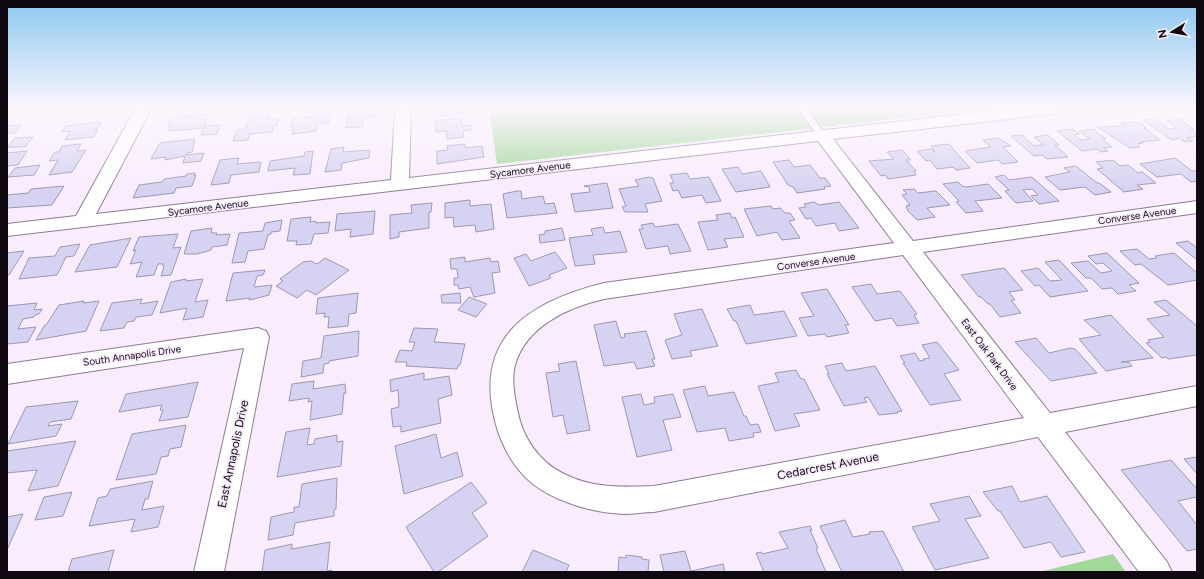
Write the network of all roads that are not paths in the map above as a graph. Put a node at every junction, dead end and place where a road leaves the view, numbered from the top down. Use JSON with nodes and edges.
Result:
{"nodes":[{"id":1,"x":129,"y":136,"type":"edge"},
{"id":2,"x":402,"y":136,"type":"edge"},
{"id":3,"x":822,"y":136,"type":"joint"},
{"id":4,"x":400,"y":184,"type":"junction"},
{"id":5,"x":1197,"y":207,"type":"edge"},
{"id":6,"x":83,"y":221,"type":"junction"},
{"id":7,"x":7,"y":230,"type":"edge"},
{"id":8,"x":908,"y":247,"type":"junction"},
{"id":9,"x":258,"y":337,"type":"joint"},
{"id":10,"x":7,"y":374,"type":"edge"},
{"id":11,"x":1197,"y":396,"type":"edge"},
{"id":12,"x":504,"y":404,"type":"joint"},
{"id":13,"x":1044,"y":425,"type":"junction"},
{"id":14,"x":209,"y":572,"type":"edge"},
{"id":15,"x":1157,"y":572,"type":"edge"}],
"edges":[{"from":1,"to":6,"type":"street"},
{"from":2,"to":4,"type":"street"},
{"from":3,"to":4,"type":"street","name":"Sycamore Avenue"},
{"from":3,"to":8,"type":"street","name":"East Oak Park Drive"},
{"from":4,"to":6,"type":"street","name":"Sycamore Avenue"},
{"from":5,"to":8,"type":"street","name":"Converse Avenue"},
{"from":6,"to":7,"type":"street","name":"Sycamore Avenue"},
{"from":8,"to":12,"type":"street","name":"Converse Avenue"},
{"from":8,"to":13,"type":"street","name":"East Oak Park Drive"},
{"from":9,"to":10,"type":"street","name":"South Annapolis Drive"},
{"from":9,"to":14,"type":"street","name":"East Annapolis Drive"},
{"from":11,"to":13,"type":"street","name":"Cedarcrest Avenue"},
{"from":12,"to":13,"type":"street","name":"Cedarcrest Avenue"},
{"from":13,"to":15,"type":"street","name":"East Oak Park Drive"}]}
